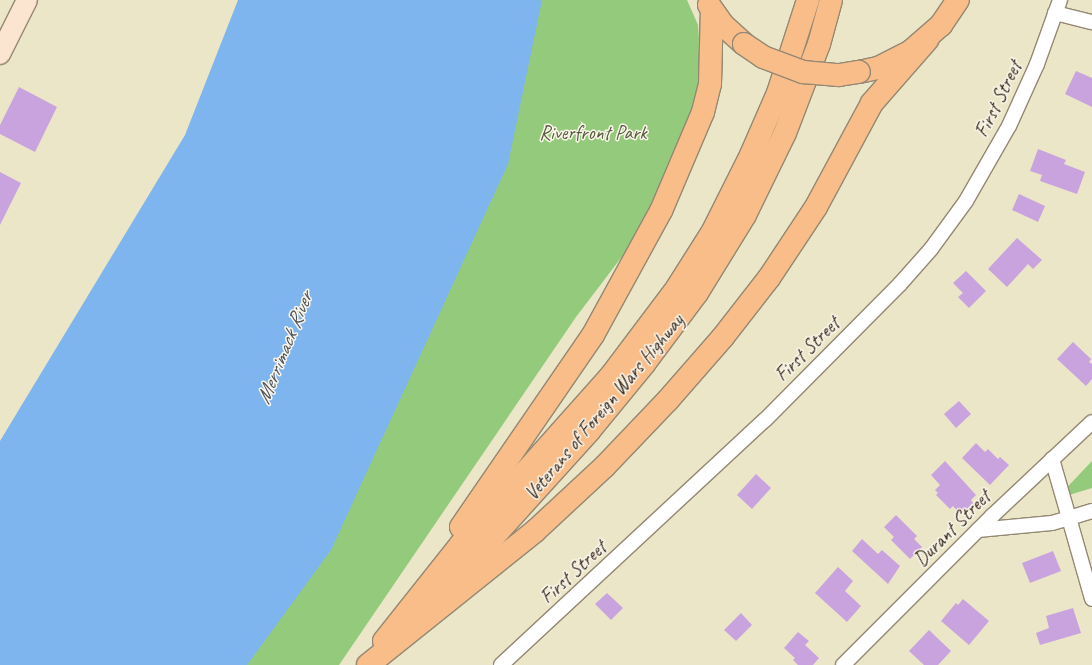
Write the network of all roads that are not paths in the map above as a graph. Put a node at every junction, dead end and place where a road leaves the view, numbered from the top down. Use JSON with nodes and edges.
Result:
{"nodes":[{"id":1,"x":27,"y":0,"type":"edge"},
{"id":2,"x":808,"y":0,"type":"edge"},
{"id":3,"x":831,"y":0,"type":"edge"},
{"id":4,"x":958,"y":0,"type":"edge"},
{"id":5,"x":709,"y":5,"type":"edge"},
{"id":6,"x":1058,"y":7,"type":"edge"},
{"id":7,"x":1092,"y":22,"type":"edge"},
{"id":8,"x":6,"y":26,"type":"edge"},
{"id":9,"x":927,"y":40,"type":"junction"},
{"id":10,"x":0,"y":54,"type":"edge"},
{"id":11,"x":1092,"y":422,"type":"edge"},
{"id":12,"x":1052,"y":460,"type":"junction"},
{"id":13,"x":1092,"y":511,"type":"edge"},
{"id":14,"x":1069,"y":518,"type":"junction"},
{"id":15,"x":978,"y":530,"type":"junction"},
{"id":16,"x":1092,"y":599,"type":"edge"},
{"id":17,"x":365,"y":665,"type":"edge"},
{"id":18,"x":501,"y":665,"type":"edge"},
{"id":19,"x":843,"y":665,"type":"edge"}],
"edges":[{"from":1,"to":8,"type":"street"},
{"from":2,"to":17,"type":"main road","name":"Veterans of Foreign Wars Highway"},
{"from":3,"to":17,"type":"main road","name":"Veterans of Foreign Wars Highway"},
{"from":4,"to":9,"type":"main road"},
{"from":5,"to":9,"type":"main road","bridge":true},
{"from":5,"to":17,"type":"main road"},
{"from":6,"to":7,"type":"street"},
{"from":6,"to":18,"type":"street","name":"First Street"},
{"from":8,"to":10,"type":"street"},
{"from":9,"to":17,"type":"main road"},
{"from":11,"to":12,"type":"street","name":"Durant Street"},
{"from":12,"to":14,"type":"street"},
{"from":12,"to":15,"type":"street","name":"Durant Street"},
{"from":13,"to":14,"type":"street"},
{"from":14,"to":15,"type":"street"},
{"from":14,"to":16,"type":"street"},
{"from":15,"to":19,"type":"street","name":"Durant Street"}]}
